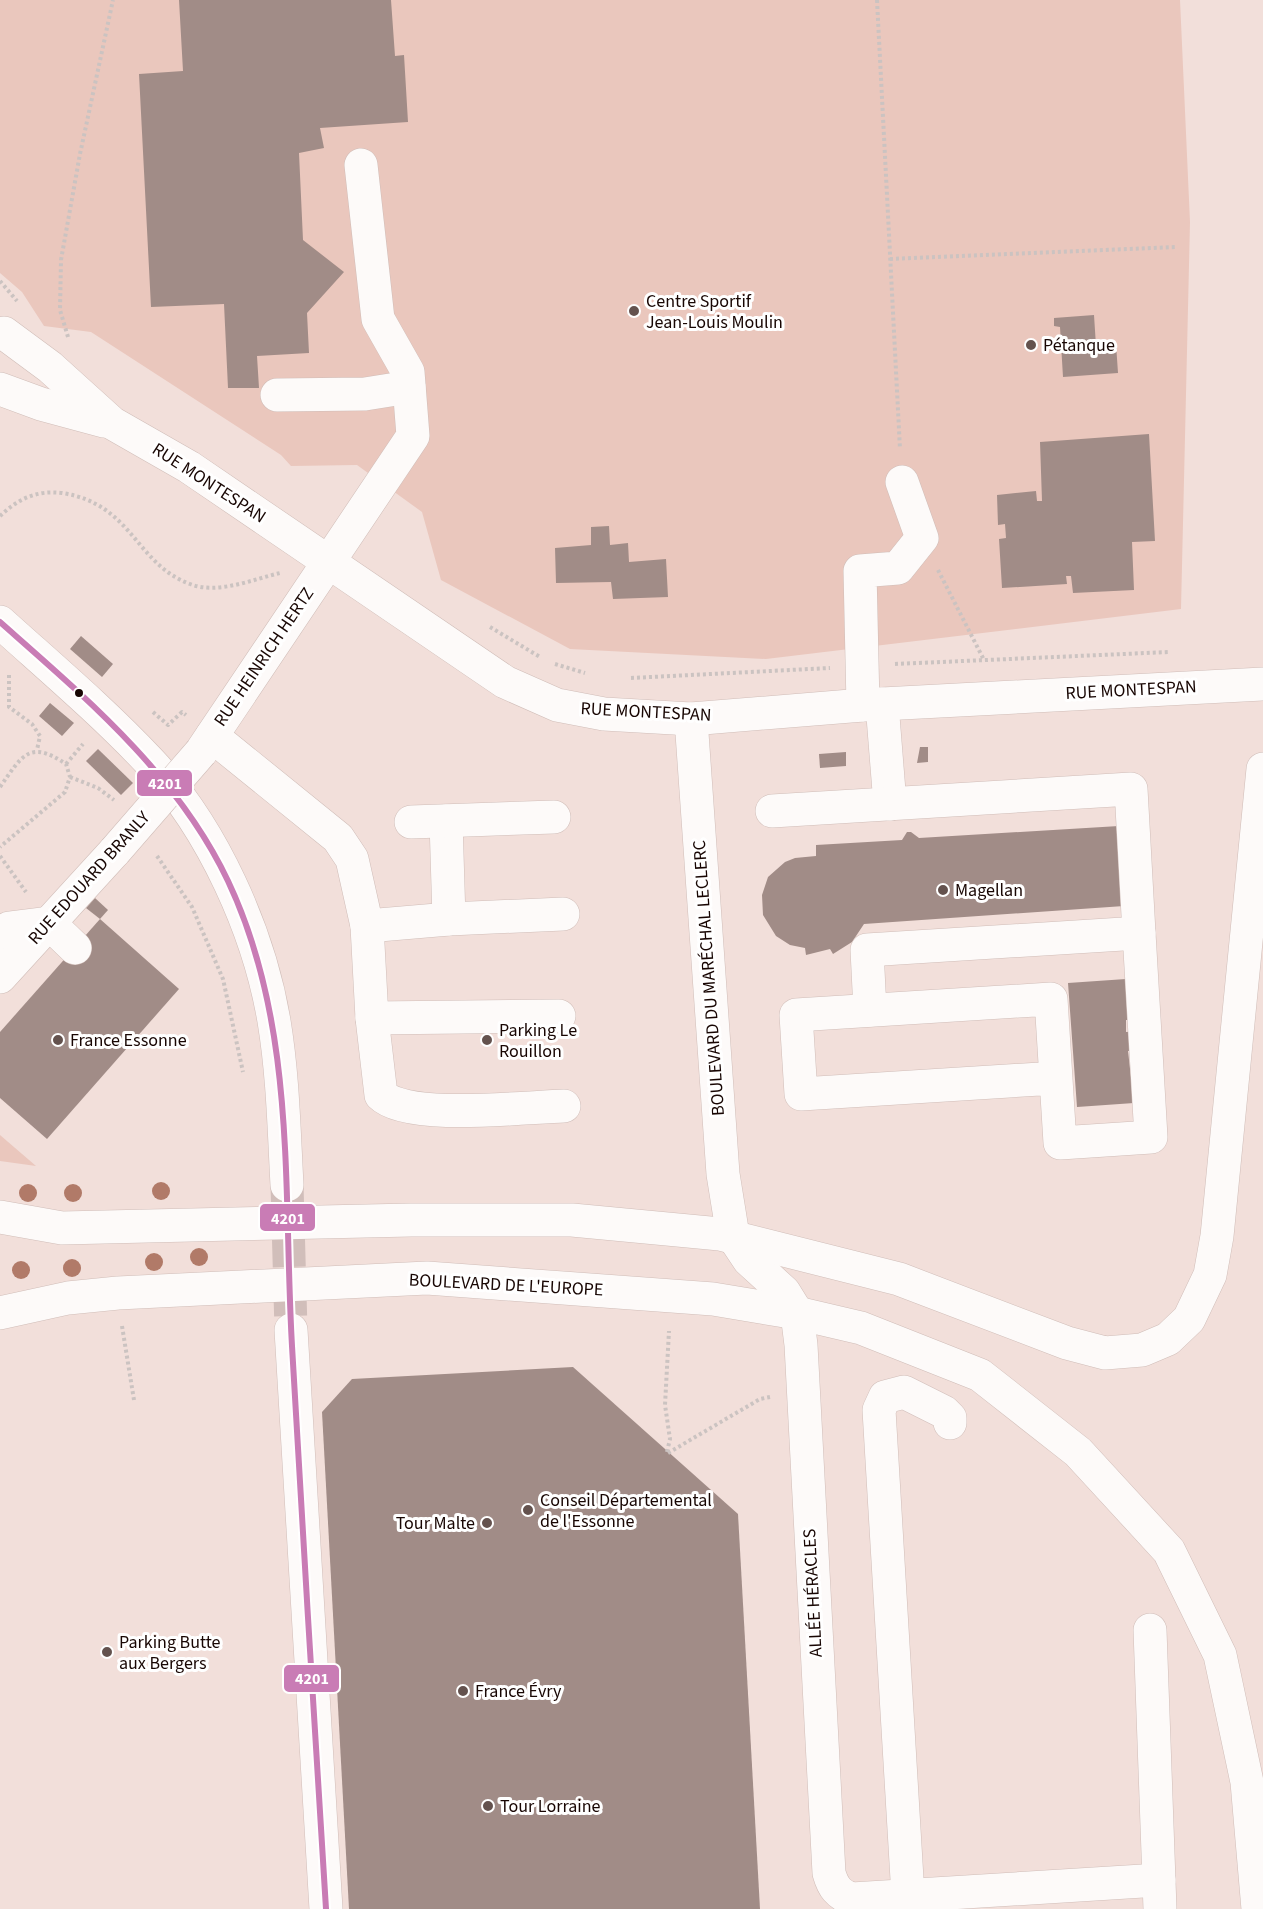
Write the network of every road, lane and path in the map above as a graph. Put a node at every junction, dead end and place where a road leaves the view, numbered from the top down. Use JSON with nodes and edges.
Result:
{"nodes":[{"id":1,"x":113,"y":0,"type":"edge"},
{"id":2,"x":877,"y":0,"type":"edge"},
{"id":3,"x":362,"y":165,"type":"dead end"},
{"id":4,"x":1175,"y":247,"type":"dead end"},
{"id":5,"x":890,"y":259,"type":"junction"},
{"id":6,"x":2,"y":326,"type":"edge"},
{"id":7,"x":70,"y":344,"type":"dead end"},
{"id":8,"x":0,"y":365,"type":"edge"},
{"id":9,"x":409,"y":387,"type":"junction"},
{"id":10,"x":0,"y":389,"type":"edge"},
{"id":11,"x":277,"y":395,"type":"dead end"},
{"id":12,"x":112,"y":423,"type":"junction"},
{"id":13,"x":902,"y":482,"type":"joint"},
{"id":14,"x":0,"y":516,"type":"edge"},
{"id":15,"x":922,"y":538,"type":"junction"},
{"id":16,"x":327,"y":561,"type":"junction"},
{"id":17,"x":0,"y":622,"type":"edge"},
{"id":18,"x":486,"y":625,"type":"dead end"},
{"id":19,"x":1173,"y":652,"type":"dead end"},
{"id":20,"x":984,"y":660,"type":"junction"},
{"id":21,"x":863,"y":666,"type":"junction"},
{"id":22,"x":588,"y":674,"type":"dead end"},
{"id":23,"x":628,"y":678,"type":"dead end"},
{"id":24,"x":1263,"y":684,"type":"edge"},
{"id":25,"x":873,"y":705,"type":"junction"},
{"id":26,"x":151,"y":711,"type":"dead end"},
{"id":27,"x":691,"y":719,"type":"junction"},
{"id":28,"x":87,"y":740,"type":"dead end"},
{"id":29,"x":206,"y":744,"type":"junction"},
{"id":30,"x":66,"y":764,"type":"junction"},
{"id":31,"x":1263,"y":769,"type":"edge"},
{"id":32,"x":70,"y":777,"type":"junction"},
{"id":33,"x":0,"y":787,"type":"edge"},
{"id":34,"x":890,"y":804,"type":"junction"},
{"id":35,"x":121,"y":808,"type":"dead end"},
{"id":36,"x":772,"y":811,"type":"dead end"},
{"id":37,"x":554,"y":818,"type":"dead end"},
{"id":38,"x":446,"y":821,"type":"junction"},
{"id":39,"x":411,"y":822,"type":"dead end"},
{"id":40,"x":0,"y":847,"type":"edge"},
{"id":41,"x":153,"y":850,"type":"dead end"},
{"id":42,"x":563,"y":914,"type":"dead end"},
{"id":43,"x":449,"y":919,"type":"junction"},
{"id":44,"x":49,"y":923,"type":"junction"},
{"id":45,"x":367,"y":926,"type":"junction"},
{"id":46,"x":1139,"y":933,"type":"junction"},
{"id":47,"x":0,"y":937,"type":"edge"},
{"id":48,"x":75,"y":948,"type":"dead end"},
{"id":49,"x":0,"y":977,"type":"edge"},
{"id":50,"x":870,"y":1010,"type":"junction"},
{"id":51,"x":559,"y":1016,"type":"dead end"},
{"id":52,"x":372,"y":1018,"type":"junction"},
{"id":53,"x":244,"y":1076,"type":"dead end"},
{"id":54,"x":1056,"y":1078,"type":"junction"},
{"id":55,"x":564,"y":1106,"type":"dead end"},
{"id":56,"x":287,"y":1185,"type":"tunnel mouth"},
{"id":57,"x":0,"y":1217,"type":"edge"},
{"id":58,"x":733,"y":1236,"type":"junction"},
{"id":59,"x":0,"y":1313,"type":"edge"},
{"id":60,"x":797,"y":1313,"type":"junction"},
{"id":61,"x":120,"y":1316,"type":"dead end"},
{"id":62,"x":669,"y":1321,"type":"dead end"},
{"id":63,"x":291,"y":1330,"type":"tunnel mouth"},
{"id":64,"x":760,"y":1399,"type":"dead end"},
{"id":65,"x":134,"y":1400,"type":"dead end"},
{"id":66,"x":950,"y":1423,"type":"dead end"},
{"id":67,"x":1150,"y":1630,"type":"dead end"},
{"id":68,"x":1159,"y":1894,"type":"edge"},
{"id":69,"x":908,"y":1896,"type":"junction"},
{"id":70,"x":326,"y":1909,"type":"edge"},
{"id":71,"x":1258,"y":1909,"type":"edge"}],
"edges":[{"from":1,"to":7,"type":"path"},
{"from":2,"to":5,"type":"path"},
{"from":3,"to":9,"type":"main road","name":"RUE HEINRICH HERTZ"},
{"from":4,"to":5,"type":"path"},
{"from":5,"to":13,"type":"path"},
{"from":6,"to":8,"type":"main road"},
{"from":6,"to":12,"type":"main road","name":"RUE MONTESPAN"},
{"from":9,"to":11,"type":"main road"},
{"from":9,"to":16,"type":"main road","name":"RUE HEINRICH HERTZ"},
{"from":10,"to":12,"type":"main road","name":"RUE MONTESPAN"},
{"from":12,"to":16,"type":"main road","name":"RUE MONTESPAN"},
{"from":13,"to":15,"type":"main road"},
{"from":14,"to":16,"type":"path"},
{"from":15,"to":20,"type":"path"},
{"from":15,"to":21,"type":"main road"},
{"from":16,"to":27,"type":"main road","name":"RUE MONTESPAN"},
{"from":16,"to":29,"type":"main road","name":"RUE HEINRICH HERTZ"},
{"from":17,"to":56,"type":"main road"},
{"from":18,"to":22,"type":"path"},
{"from":19,"to":20,"type":"path"},
{"from":20,"to":21,"type":"path"},
{"from":21,"to":23,"type":"path"},
{"from":21,"to":25,"type":"main road"},
{"from":24,"to":25,"type":"main road","name":"RUE MONTESPAN"},
{"from":25,"to":27,"type":"main road","name":"RUE MONTESPAN"},
{"from":25,"to":34,"type":"main road"},
{"from":26,"to":29,"type":"path"},
{"from":27,"to":58,"type":"main road","name":"BOULEVARD DU MARÉCHAL LECLERC"},
{"from":28,"to":30,"type":"path"},
{"from":29,"to":44,"type":"main road","name":"RUE EDOUARD BRANLY","bridge":true},
{"from":29,"to":45,"type":"main road"},
{"from":30,"to":32,"type":"path"},
{"from":30,"to":33,"type":"path"},
{"from":31,"to":58,"type":"main road"},
{"from":32,"to":35,"type":"path"},
{"from":32,"to":40,"type":"path"},
{"from":34,"to":36,"type":"main road"},
{"from":34,"to":46,"type":"main road"},
{"from":37,"to":38,"type":"main road"},
{"from":38,"to":39,"type":"main road"},
{"from":38,"to":43,"type":"main road"},
{"from":41,"to":53,"type":"path"},
{"from":42,"to":43,"type":"main road"},
{"from":43,"to":45,"type":"main road"},
{"from":44,"to":47,"type":"main road"},
{"from":44,"to":48,"type":"main road"},
{"from":44,"to":49,"type":"main road","name":"RUE EDOUARD BRANLY"},
{"from":45,"to":52,"type":"main road"},
{"from":46,"to":50,"type":"main road"},
{"from":46,"to":54,"type":"main road"},
{"from":50,"to":54,"type":"main road"},
{"from":50,"to":54,"type":"main road"},
{"from":51,"to":52,"type":"main road"},
{"from":52,"to":55,"type":"main road"},
{"from":57,"to":58,"type":"main road"},
{"from":58,"to":60,"type":"main road"},
{"from":59,"to":60,"type":"main road","name":"BOULEVARD DE L'EUROPE"},
{"from":60,"to":69,"type":"main road","name":"ALLÉE HÉRACLES"},
{"from":60,"to":71,"type":"main road","name":"BOULEVARD DE L'EUROPE"},
{"from":61,"to":65,"type":"path"},
{"from":62,"to":64,"type":"path"},
{"from":63,"to":70,"type":"main road"},
{"from":66,"to":69,"type":"main road"},
{"from":67,"to":68,"type":"main road"},
{"from":68,"to":69,"type":"main road"}]}
